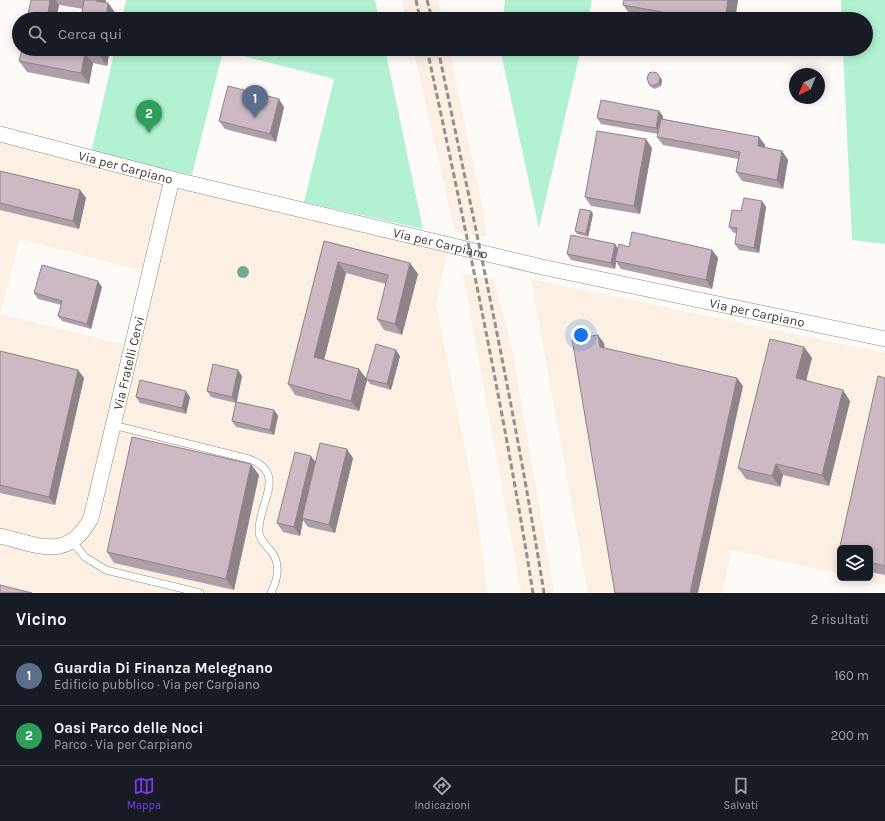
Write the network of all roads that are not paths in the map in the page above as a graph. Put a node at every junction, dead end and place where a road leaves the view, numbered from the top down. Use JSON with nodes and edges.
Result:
{"nodes":[{"id":1,"x":0,"y":134,"type":"edge"},
{"id":2,"x":172,"y":179,"type":"junction"},
{"id":3,"x":885,"y":339,"type":"edge"},
{"id":4,"x":113,"y":424,"type":"junction"},
{"id":5,"x":0,"y":536,"type":"edge"},
{"id":6,"x":72,"y":541,"type":"junction"},
{"id":7,"x":200,"y":593,"type":"edge"},
{"id":8,"x":271,"y":593,"type":"edge"}],
"edges":[{"from":1,"to":2,"type":"street","name":"Via per Carpiano"},
{"from":2,"to":3,"type":"street","name":"Via per Carpiano"},
{"from":2,"to":4,"type":"street","name":"Via Fratelli Cervi"},
{"from":4,"to":6,"type":"street","name":"Via Fratelli Cervi"},
{"from":4,"to":8,"type":"lane"},
{"from":5,"to":6,"type":"street"},
{"from":6,"to":7,"type":"lane"}]}
